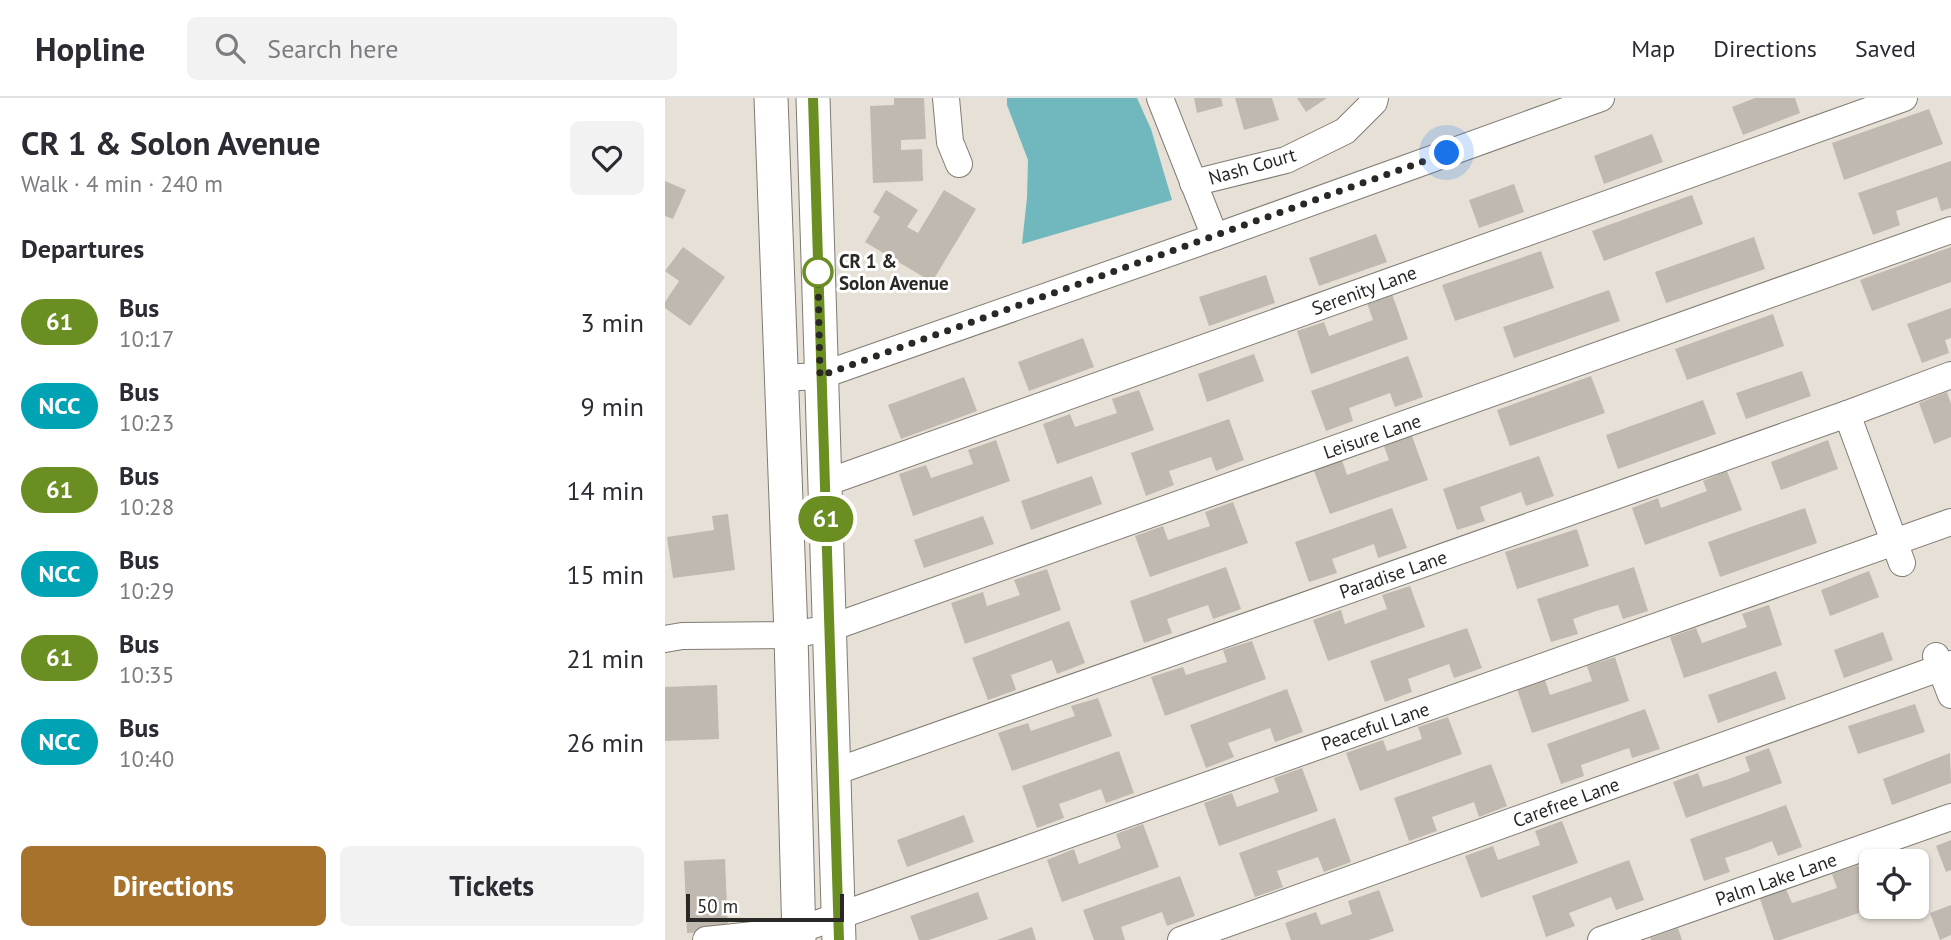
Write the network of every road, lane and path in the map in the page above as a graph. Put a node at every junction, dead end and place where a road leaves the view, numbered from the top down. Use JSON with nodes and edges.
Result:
{"nodes":[{"id":1,"x":771,"y":98,"type":"edge"},
{"id":2,"x":813,"y":98,"type":"edge"},
{"id":3,"x":946,"y":98,"type":"edge"},
{"id":4,"x":1160,"y":98,"type":"edge"},
{"id":5,"x":1375,"y":98,"type":"edge"},
{"id":6,"x":1601,"y":98,"type":"edge"},
{"id":7,"x":1904,"y":98,"type":"edge"},
{"id":8,"x":959,"y":164,"type":"dead end"},
{"id":9,"x":1193,"y":183,"type":"junction"},
{"id":10,"x":1951,"y":230,"type":"edge"},
{"id":11,"x":1215,"y":237,"type":"junction"},
{"id":12,"x":1951,"y":375,"type":"edge"},
{"id":13,"x":820,"y":376,"type":"junction"},
{"id":14,"x":781,"y":378,"type":"junction"},
{"id":15,"x":1847,"y":414,"type":"junction"},
{"id":16,"x":825,"y":483,"type":"junction"},
{"id":17,"x":1951,"y":522,"type":"edge"},
{"id":18,"x":1898,"y":553,"type":"junction"},
{"id":19,"x":830,"y":628,"type":"junction"},
{"id":20,"x":791,"y":635,"type":"junction"},
{"id":21,"x":665,"y":639,"type":"edge"},
{"id":22,"x":1943,"y":662,"type":"edge"},
{"id":23,"x":1951,"y":695,"type":"edge"},
{"id":24,"x":834,"y":772,"type":"junction"},
{"id":25,"x":1951,"y":817,"type":"edge"},
{"id":26,"x":838,"y":928,"type":"edge"},
{"id":27,"x":799,"y":935,"type":"edge"},
{"id":28,"x":706,"y":940,"type":"edge"},
{"id":29,"x":1181,"y":940,"type":"edge"},
{"id":30,"x":1601,"y":940,"type":"edge"}],
"edges":[{"from":1,"to":14,"type":"main road"},
{"from":2,"to":13,"type":"main road"},
{"from":3,"to":8,"type":"street"},
{"from":4,"to":9,"type":"street"},
{"from":5,"to":9,"type":"street","name":"Nash Court"},
{"from":6,"to":11,"type":"street"},
{"from":7,"to":16,"type":"street","name":"Serenity Lane"},
{"from":9,"to":11,"type":"street"},
{"from":10,"to":19,"type":"street","name":"Leisure Lane"},
{"from":11,"to":13,"type":"street"},
{"from":12,"to":15,"type":"street","name":"Paradise Lane"},
{"from":13,"to":14,"type":"street"},
{"from":13,"to":16,"type":"main road"},
{"from":14,"to":20,"type":"main road"},
{"from":15,"to":18,"type":"street"},
{"from":15,"to":24,"type":"street","name":"Paradise Lane"},
{"from":16,"to":19,"type":"main road"},
{"from":17,"to":18,"type":"street","name":"Peaceful Lane"},
{"from":18,"to":26,"type":"street","name":"Peaceful Lane"},
{"from":19,"to":20,"type":"street","name":"Leisure Lane"},
{"from":19,"to":24,"type":"main road"},
{"from":20,"to":21,"type":"street","name":"Leisure Lane"},
{"from":20,"to":27,"type":"main road"},
{"from":22,"to":23,"type":"street"},
{"from":22,"to":29,"type":"street","name":"Carefree Lane"},
{"from":24,"to":26,"type":"main road"},
{"from":25,"to":30,"type":"street","name":"Palm Lake Lane"},
{"from":26,"to":27,"type":"street","name":"Peaceful Lane"},
{"from":27,"to":28,"type":"street","name":"Peaceful Lane"}]}
